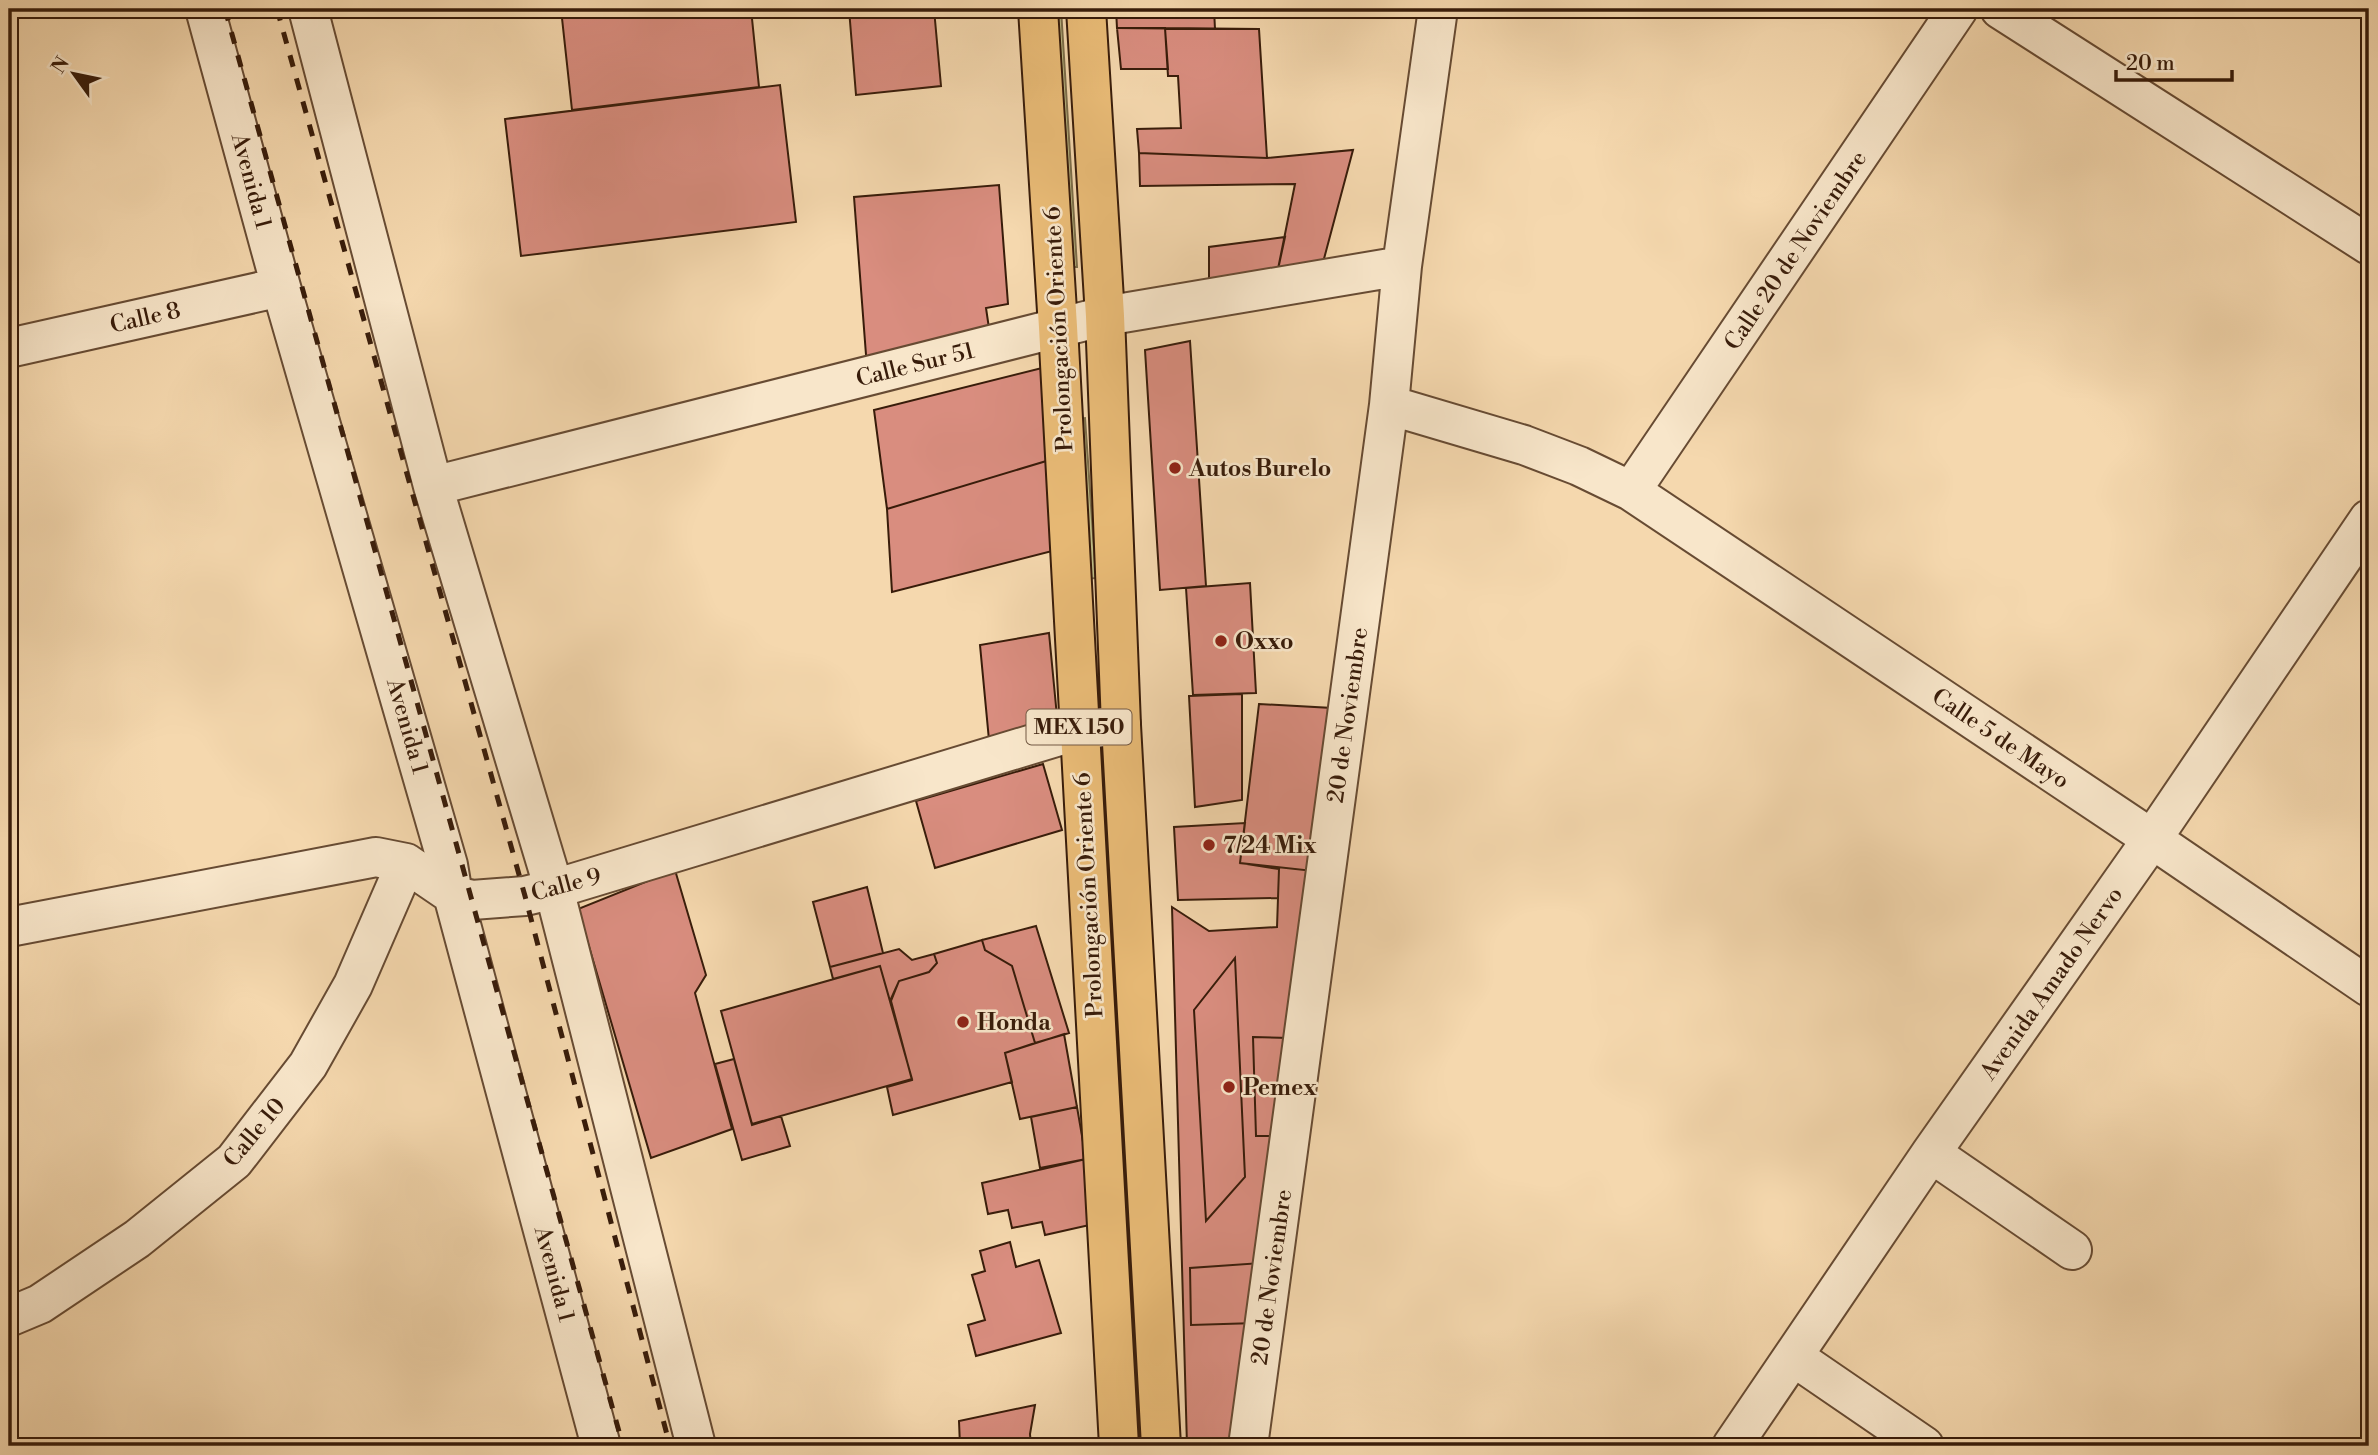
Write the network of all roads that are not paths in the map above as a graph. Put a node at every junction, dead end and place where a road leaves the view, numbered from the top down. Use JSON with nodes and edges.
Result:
{"nodes":[{"id":1,"x":205,"y":9,"type":"edge"},
{"id":2,"x":308,"y":9,"type":"edge"},
{"id":3,"x":1038,"y":9,"type":"edge"},
{"id":4,"x":1086,"y":9,"type":"edge"},
{"id":5,"x":1438,"y":9,"type":"edge"},
{"id":6,"x":1958,"y":9,"type":"edge"},
{"id":7,"x":2000,"y":9,"type":"edge"},
{"id":8,"x":2369,"y":245,"type":"edge"},
{"id":9,"x":1402,"y":266,"type":"junction"},
{"id":10,"x":281,"y":287,"type":"junction"},
{"id":11,"x":1105,"y":316,"type":"junction"},
{"id":12,"x":1058,"y":327,"type":"junction"},
{"id":13,"x":9,"y":348,"type":"edge"},
{"id":14,"x":1389,"y":405,"type":"junction"},
{"id":15,"x":433,"y":486,"type":"junction"},
{"id":16,"x":1631,"y":491,"type":"junction"},
{"id":17,"x":2369,"y":519,"type":"edge"},
{"id":18,"x":1121,"y":725,"type":"junction"},
{"id":19,"x":1079,"y":730,"type":"junction"},
{"id":20,"x":2152,"y":839,"type":"junction"},
{"id":21,"x":406,"y":863,"type":"junction"},
{"id":22,"x":554,"y":889,"type":"junction"},
{"id":23,"x":453,"y":895,"type":"junction"},
{"id":24,"x":9,"y":928,"type":"edge"},
{"id":25,"x":2369,"y":987,"type":"edge"},
{"id":26,"x":1931,"y":1153,"type":"junction"},
{"id":27,"x":2072,"y":1250,"type":"dead end"},
{"id":28,"x":9,"y":1317,"type":"edge"},
{"id":29,"x":1794,"y":1356,"type":"junction"},
{"id":30,"x":601,"y":1446,"type":"edge"},
{"id":31,"x":695,"y":1446,"type":"edge"},
{"id":32,"x":1119,"y":1446,"type":"edge"},
{"id":33,"x":1161,"y":1446,"type":"edge"},
{"id":34,"x":1248,"y":1446,"type":"edge"},
{"id":35,"x":1732,"y":1446,"type":"edge"},
{"id":36,"x":1924,"y":1446,"type":"edge"}],
"edges":[{"from":1,"to":10,"type":"street","name":"Avenida 1"},
{"from":2,"to":15,"type":"street"},
{"from":3,"to":12,"type":"main road","name":"Prolongación Oriente 6","number":"MEX 150"},
{"from":4,"to":11,"type":"main road","name":"Prolongación Oriente 6","number":"MEX 150"},
{"from":5,"to":9,"type":"street","name":"20 de Noviembre"},
{"from":6,"to":16,"type":"street","name":"Calle 20 de Noviembre"},
{"from":7,"to":8,"type":"street"},
{"from":9,"to":11,"type":"street","name":"Calle Sur 51"},
{"from":9,"to":14,"type":"street","name":"20 de Noviembre"},
{"from":10,"to":13,"type":"street","name":"Calle 8"},
{"from":10,"to":23,"type":"street","name":"Avenida 1"},
{"from":11,"to":12,"type":"street","name":"Calle Sur 51"},
{"from":11,"to":18,"type":"main road","name":"Prolongación Oriente 6","number":"MEX 150"},
{"from":12,"to":15,"type":"street","name":"Calle Sur 51"},
{"from":12,"to":19,"type":"main road","name":"Prolongación Oriente 6","number":"MEX 150"},
{"from":14,"to":16,"type":"street"},
{"from":14,"to":34,"type":"street","name":"20 de Noviembre"},
{"from":15,"to":22,"type":"street"},
{"from":16,"to":20,"type":"street","name":"Calle 5 de Mayo"},
{"from":17,"to":20,"type":"street","name":"Avenida Amado Nervo"},
{"from":18,"to":19,"type":"street","name":"Calle 9"},
{"from":18,"to":33,"type":"main road","name":"Prolongación Oriente 6","number":"MEX 150"},
{"from":19,"to":22,"type":"street","name":"Calle 9"},
{"from":19,"to":32,"type":"main road","name":"Prolongación Oriente 6","number":"MEX 150"},
{"from":20,"to":25,"type":"street","name":"Calle 5 de Mayo"},
{"from":20,"to":26,"type":"street","name":"Avenida Amado Nervo"},
{"from":21,"to":23,"type":"street","name":"Calle 9"},
{"from":21,"to":24,"type":"street","name":"Calle 9"},
{"from":21,"to":28,"type":"street","name":"Calle 10"},
{"from":22,"to":23,"type":"street","name":"Calle 9"},
{"from":22,"to":31,"type":"street"},
{"from":23,"to":30,"type":"street","name":"Avenida 1"},
{"from":26,"to":27,"type":"street"},
{"from":26,"to":29,"type":"street","name":"Avenida Amado Nervo"},
{"from":29,"to":35,"type":"street","name":"Avenida Amado Nervo"},
{"from":29,"to":36,"type":"street"}]}
